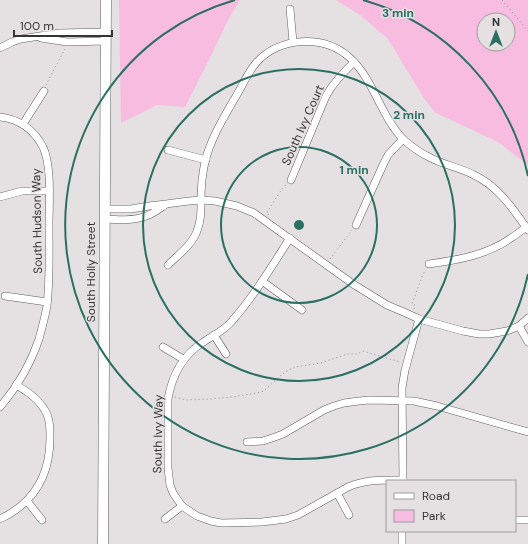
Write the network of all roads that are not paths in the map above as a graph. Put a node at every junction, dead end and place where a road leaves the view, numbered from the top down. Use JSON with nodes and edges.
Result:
{"nodes":[{"id":1,"x":106,"y":0,"type":"edge"},
{"id":2,"x":290,"y":9,"type":"dead end"},
{"id":3,"x":106,"y":37,"type":"junction"},
{"id":4,"x":293,"y":42,"type":"junction"},
{"id":5,"x":0,"y":48,"type":"edge"},
{"id":6,"x":354,"y":62,"type":"junction"},
{"id":7,"x":44,"y":91,"type":"road end"},
{"id":8,"x":0,"y":117,"type":"edge"},
{"id":9,"x":23,"y":124,"type":"junction"},
{"id":10,"x":403,"y":139,"type":"junction"},
{"id":11,"x":168,"y":150,"type":"dead end"},
{"id":12,"x":206,"y":160,"type":"junction"},
{"id":13,"x":291,"y":180,"type":"road end"},
{"id":14,"x":49,"y":191,"type":"junction"},
{"id":15,"x":0,"y":197,"type":"edge"},
{"id":16,"x":201,"y":200,"type":"junction"},
{"id":17,"x":105,"y":214,"type":"junction"},
{"id":18,"x":356,"y":225,"type":"road end"},
{"id":19,"x":527,"y":228,"type":"edge"},
{"id":20,"x":290,"y":238,"type":"junction"},
{"id":21,"x":429,"y":264,"type":"road end"},
{"id":22,"x":168,"y":265,"type":"dead end"},
{"id":23,"x":262,"y":281,"type":"junction"},
{"id":24,"x":5,"y":296,"type":"dead end"},
{"id":25,"x":47,"y":302,"type":"junction"},
{"id":26,"x":302,"y":310,"type":"dead end"},
{"id":27,"x":528,"y":318,"type":"edge"},
{"id":28,"x":419,"y":319,"type":"junction"},
{"id":29,"x":518,"y":326,"type":"junction"},
{"id":30,"x":214,"y":335,"type":"junction"},
{"id":31,"x":528,"y":342,"type":"edge"},
{"id":32,"x":163,"y":347,"type":"dead end"},
{"id":33,"x":226,"y":354,"type":"dead end"},
{"id":34,"x":183,"y":359,"type":"junction"},
{"id":35,"x":16,"y":385,"type":"junction"},
{"id":36,"x":402,"y":401,"type":"junction"},
{"id":37,"x":0,"y":407,"type":"edge"},
{"id":38,"x":528,"y":432,"type":"edge"},
{"id":39,"x":247,"y":442,"type":"dead end"},
{"id":40,"x":386,"y":480,"type":"edge"},
{"id":41,"x":403,"y":480,"type":"edge"},
{"id":42,"x":337,"y":493,"type":"junction"},
{"id":43,"x":27,"y":501,"type":"junction"},
{"id":44,"x":182,"y":506,"type":"junction"},
{"id":45,"x":349,"y":515,"type":"dead end"},
{"id":46,"x":0,"y":519,"type":"edge"},
{"id":47,"x":165,"y":519,"type":"dead end"},
{"id":48,"x":42,"y":520,"type":"dead end"},
{"id":49,"x":516,"y":520,"type":"edge"},
{"id":50,"x":528,"y":520,"type":"edge"},
{"id":51,"x":402,"y":532,"type":"edge"},
{"id":52,"x":103,"y":544,"type":"edge"},
{"id":53,"x":402,"y":544,"type":"edge"}],
"edges":[{"from":1,"to":3,"type":"main road","name":"South Holly Street"},
{"from":2,"to":4,"type":"street"},
{"from":3,"to":5,"type":"street"},
{"from":3,"to":17,"type":"main road","name":"South Holly Street"},
{"from":4,"to":6,"type":"street"},
{"from":4,"to":12,"type":"street"},
{"from":6,"to":10,"type":"street"},
{"from":6,"to":13,"type":"street","name":"South Ivy Court"},
{"from":7,"to":9,"type":"street"},
{"from":8,"to":9,"type":"street","name":"South Hudson Way"},
{"from":9,"to":14,"type":"street","name":"South Hudson Way"},
{"from":10,"to":18,"type":"street"},
{"from":10,"to":19,"type":"street"},
{"from":11,"to":12,"type":"street"},
{"from":12,"to":16,"type":"street"},
{"from":14,"to":15,"type":"street"},
{"from":14,"to":25,"type":"street","name":"South Hudson Way"},
{"from":16,"to":17,"type":"street"},
{"from":16,"to":20,"type":"street"},
{"from":16,"to":22,"type":"street"},
{"from":17,"to":52,"type":"main road","name":"South Holly Street"},
{"from":19,"to":21,"type":"street"},
{"from":20,"to":23,"type":"street","name":"South Ivy Way"},
{"from":20,"to":28,"type":"street"},
{"from":23,"to":26,"type":"street"},
{"from":23,"to":30,"type":"street","name":"South Ivy Way"},
{"from":24,"to":25,"type":"street"},
{"from":25,"to":35,"type":"street","name":"South Hudson Way"},
{"from":27,"to":29,"type":"street"},
{"from":28,"to":29,"type":"street"},
{"from":28,"to":36,"type":"street"},
{"from":29,"to":31,"type":"street"},
{"from":30,"to":33,"type":"street"},
{"from":30,"to":34,"type":"street","name":"South Ivy Way"},
{"from":32,"to":34,"type":"street"},
{"from":34,"to":44,"type":"street","name":"South Ivy Way"},
{"from":35,"to":37,"type":"street","name":"South Hudson Way"},
{"from":35,"to":43,"type":"street"},
{"from":36,"to":38,"type":"street"},
{"from":36,"to":39,"type":"street"},
{"from":36,"to":41,"type":"street"},
{"from":40,"to":42,"type":"street","name":"South Ivy Way"},
{"from":42,"to":44,"type":"street","name":"South Ivy Way"},
{"from":42,"to":45,"type":"street"},
{"from":43,"to":46,"type":"street"},
{"from":43,"to":48,"type":"street"},
{"from":44,"to":47,"type":"street"},
{"from":49,"to":50,"type":"street"},
{"from":51,"to":53,"type":"street"}]}
